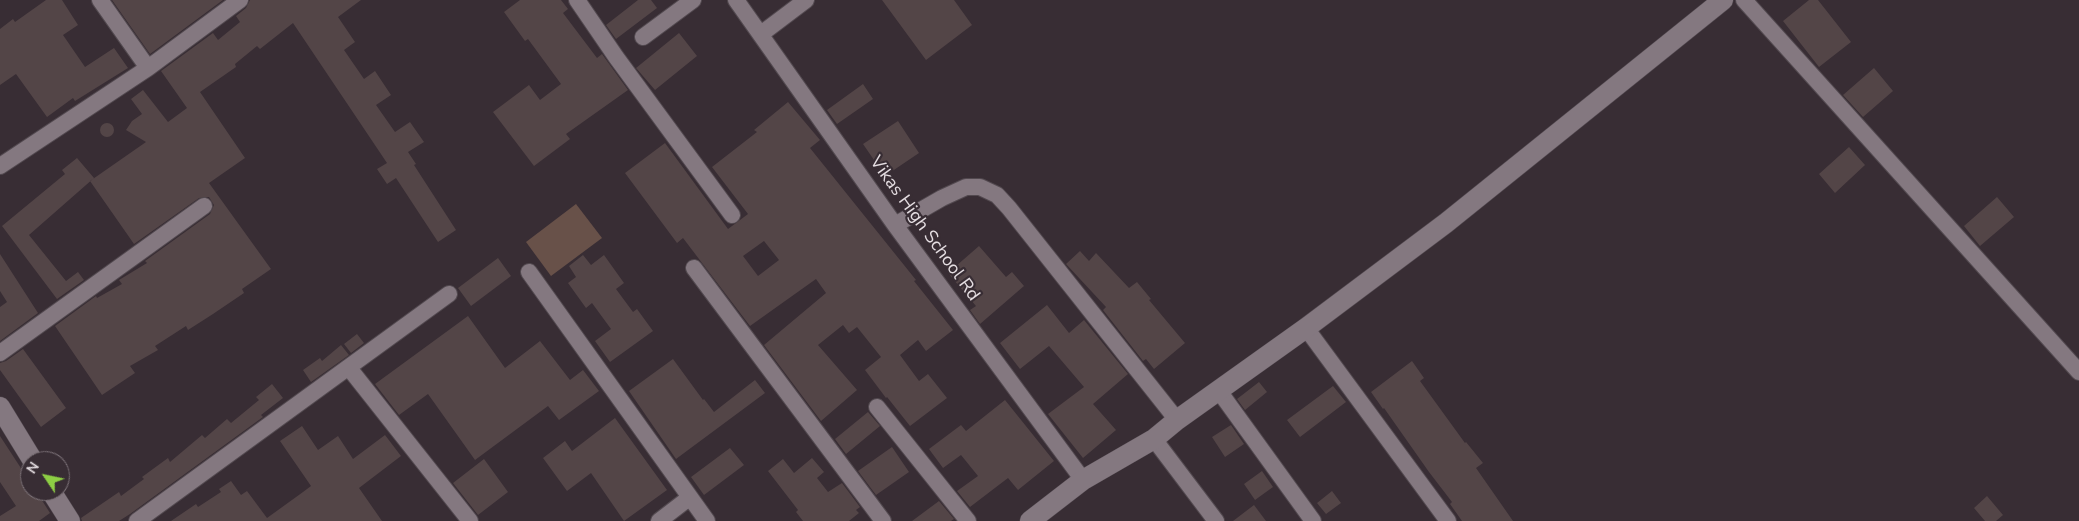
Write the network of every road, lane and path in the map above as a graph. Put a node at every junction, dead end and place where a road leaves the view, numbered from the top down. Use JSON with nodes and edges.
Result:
{"nodes":[{"id":1,"x":100,"y":0,"type":"edge"},
{"id":2,"x":240,"y":0,"type":"edge"},
{"id":3,"x":577,"y":0,"type":"edge"},
{"id":4,"x":693,"y":0,"type":"edge"},
{"id":5,"x":736,"y":0,"type":"edge"},
{"id":6,"x":806,"y":0,"type":"edge"},
{"id":7,"x":1723,"y":0,"type":"edge"},
{"id":8,"x":1744,"y":0,"type":"edge"},
{"id":9,"x":761,"y":34,"type":"junction"},
{"id":10,"x":643,"y":37,"type":"dead end"},
{"id":11,"x":148,"y":68,"type":"junction"},
{"id":12,"x":0,"y":166,"type":"edge"},
{"id":13,"x":204,"y":206,"type":"dead end"},
{"id":14,"x":732,"y":215,"type":"dead end"},
{"id":15,"x":895,"y":225,"type":"junction"},
{"id":16,"x":694,"y":268,"type":"dead end"},
{"id":17,"x":529,"y":272,"type":"dead end"},
{"id":18,"x":448,"y":294,"type":"dead end"},
{"id":19,"x":1306,"y":328,"type":"junction"},
{"id":20,"x":0,"y":353,"type":"edge"},
{"id":21,"x":349,"y":368,"type":"junction"},
{"id":22,"x":2079,"y":372,"type":"edge"},
{"id":23,"x":1219,"y":390,"type":"junction"},
{"id":24,"x":877,"y":407,"type":"dead end"},
{"id":25,"x":0,"y":408,"type":"edge"},
{"id":26,"x":1177,"y":420,"type":"junction"},
{"id":27,"x":1154,"y":440,"type":"junction"},
{"id":28,"x":27,"y":451,"type":"edge"},
{"id":29,"x":1083,"y":480,"type":"junction"},
{"id":30,"x":689,"y":498,"type":"junction"},
{"id":31,"x":56,"y":501,"type":"edge"},
{"id":32,"x":63,"y":518,"type":"edge"},
{"id":33,"x":137,"y":521,"type":"edge"},
{"id":34,"x":470,"y":521,"type":"edge"},
{"id":35,"x":659,"y":521,"type":"edge"},
{"id":36,"x":707,"y":521,"type":"edge"},
{"id":37,"x":883,"y":521,"type":"edge"},
{"id":38,"x":968,"y":521,"type":"edge"},
{"id":39,"x":1030,"y":521,"type":"edge"},
{"id":40,"x":1216,"y":521,"type":"edge"},
{"id":41,"x":1313,"y":521,"type":"edge"},
{"id":42,"x":1448,"y":521,"type":"edge"}],
"edges":[{"from":1,"to":11,"type":"street"},
{"from":2,"to":11,"type":"street"},
{"from":3,"to":14,"type":"street"},
{"from":4,"to":10,"type":"street"},
{"from":5,"to":9,"type":"street","name":"Vikas High School Rd"},
{"from":6,"to":9,"type":"street"},
{"from":7,"to":19,"type":"street"},
{"from":8,"to":22,"type":"street"},
{"from":9,"to":15,"type":"street","name":"Vikas High School Rd"},
{"from":11,"to":12,"type":"street"},
{"from":13,"to":20,"type":"street"},
{"from":15,"to":26,"type":"street"},
{"from":15,"to":29,"type":"street","name":"Vikas High School Rd"},
{"from":16,"to":37,"type":"street"},
{"from":17,"to":30,"type":"street"},
{"from":18,"to":21,"type":"street"},
{"from":19,"to":23,"type":"street"},
{"from":19,"to":42,"type":"street"},
{"from":21,"to":33,"type":"street"},
{"from":21,"to":34,"type":"street"},
{"from":23,"to":26,"type":"street"},
{"from":23,"to":41,"type":"street"},
{"from":24,"to":38,"type":"street"},
{"from":25,"to":28,"type":"street"},
{"from":26,"to":27,"type":"street"},
{"from":27,"to":29,"type":"street"},
{"from":27,"to":40,"type":"street"},
{"from":29,"to":39,"type":"street"},
{"from":30,"to":35,"type":"street"},
{"from":30,"to":36,"type":"street"},
{"from":31,"to":32,"type":"street"}]}
